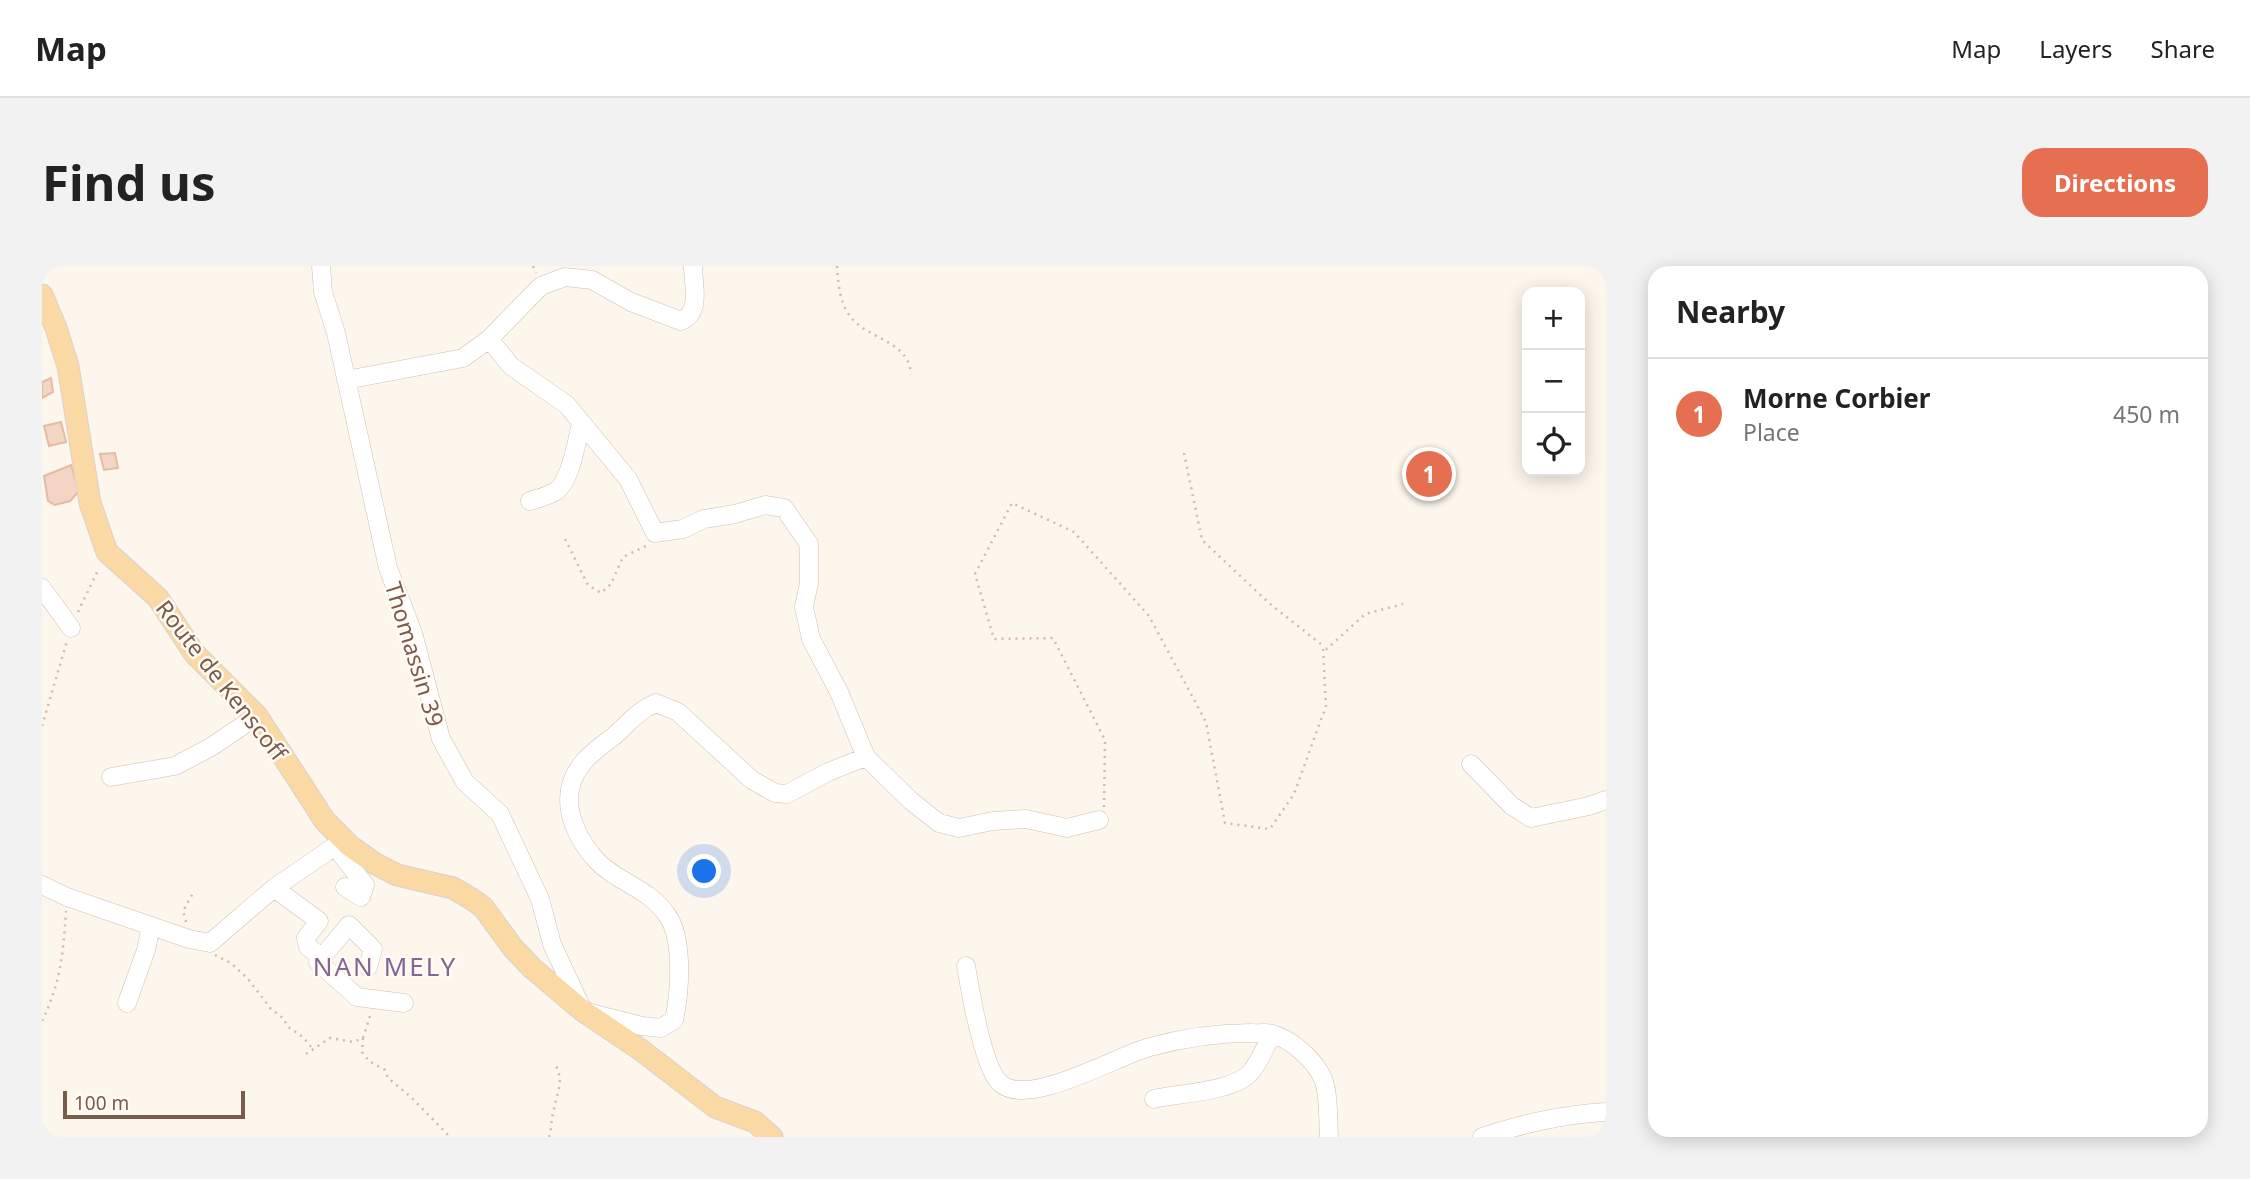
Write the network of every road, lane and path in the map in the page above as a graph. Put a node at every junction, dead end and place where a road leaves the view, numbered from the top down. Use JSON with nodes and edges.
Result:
{"nodes":[{"id":1,"x":321,"y":266,"type":"edge"},
{"id":2,"x":693,"y":266,"type":"edge"},
{"id":3,"x":837,"y":266,"type":"edge"},
{"id":4,"x":42,"y":295,"type":"edge"},
{"id":5,"x":489,"y":339,"type":"junction"},
{"id":6,"x":912,"y":374,"type":"dead end"},
{"id":7,"x":346,"y":380,"type":"junction"},
{"id":8,"x":581,"y":423,"type":"junction"},
{"id":9,"x":1184,"y":453,"type":"dead end"},
{"id":10,"x":530,"y":501,"type":"dead end"},
{"id":11,"x":655,"y":533,"type":"junction"},
{"id":12,"x":565,"y":539,"type":"dead end"},
{"id":13,"x":42,"y":588,"type":"edge"},
{"id":14,"x":1403,"y":604,"type":"dead end"},
{"id":15,"x":71,"y":628,"type":"dead end"},
{"id":16,"x":1327,"y":649,"type":"junction"},
{"id":17,"x":257,"y":716,"type":"junction"},
{"id":18,"x":866,"y":757,"type":"junction"},
{"id":19,"x":1471,"y":764,"type":"dead end"},
{"id":20,"x":111,"y":777,"type":"dead end"},
{"id":21,"x":1606,"y":800,"type":"edge"},
{"id":22,"x":1099,"y":820,"type":"joint"},
{"id":23,"x":347,"y":843,"type":"junction"},
{"id":24,"x":42,"y":885,"type":"edge"},
{"id":25,"x":345,"y":887,"type":"dead end"},
{"id":26,"x":274,"y":888,"type":"junction"},
{"id":27,"x":193,"y":893,"type":"dead end"},
{"id":28,"x":67,"y":897,"type":"junction"},
{"id":29,"x":151,"y":926,"type":"junction"},
{"id":30,"x":189,"y":939,"type":"junction"},
{"id":31,"x":210,"y":943,"type":"junction"},
{"id":32,"x":321,"y":957,"type":"junction"},
{"id":33,"x":966,"y":966,"type":"dead end"},
{"id":34,"x":369,"y":967,"type":"dead end"},
{"id":35,"x":372,"y":999,"type":"junction"},
{"id":36,"x":127,"y":1003,"type":"dead end"},
{"id":37,"x":404,"y":1003,"type":"dead end"},
{"id":38,"x":583,"y":1011,"type":"junction"},
{"id":39,"x":42,"y":1021,"type":"edge"},
{"id":40,"x":1272,"y":1034,"type":"junction"},
{"id":41,"x":363,"y":1038,"type":"junction"},
{"id":42,"x":312,"y":1048,"type":"junction"},
{"id":43,"x":306,"y":1054,"type":"dead end"},
{"id":44,"x":556,"y":1066,"type":"dead end"},
{"id":45,"x":1154,"y":1099,"type":"dead end"},
{"id":46,"x":1606,"y":1112,"type":"edge"},
{"id":47,"x":450,"y":1137,"type":"edge"},
{"id":48,"x":549,"y":1137,"type":"edge"},
{"id":49,"x":772,"y":1137,"type":"edge"},
{"id":50,"x":1329,"y":1137,"type":"edge"},
{"id":51,"x":1482,"y":1137,"type":"edge"}],
"edges":[{"from":1,"to":7,"type":"street","name":"Thomassin 39"},
{"from":2,"to":5,"type":"street"},
{"from":3,"to":6,"type":"path"},
{"from":4,"to":17,"type":"main road","name":"Route de Kenscoff"},
{"from":5,"to":7,"type":"street"},
{"from":5,"to":8,"type":"street"},
{"from":7,"to":38,"type":"street","name":"Thomassin 39"},
{"from":8,"to":10,"type":"street"},
{"from":8,"to":11,"type":"street"},
{"from":9,"to":16,"type":"path"},
{"from":11,"to":12,"type":"path"},
{"from":11,"to":18,"type":"street"},
{"from":13,"to":15,"type":"street"},
{"from":14,"to":16,"type":"path"},
{"from":16,"to":22,"type":"path"},
{"from":17,"to":20,"type":"street"},
{"from":17,"to":23,"type":"main road","name":"Route de Kenscoff"},
{"from":18,"to":22,"type":"street"},
{"from":18,"to":38,"type":"street"},
{"from":19,"to":21,"type":"street"},
{"from":23,"to":25,"type":"street"},
{"from":23,"to":26,"type":"street"},
{"from":23,"to":38,"type":"main road","name":"Route de Kenscoff"},
{"from":24,"to":28,"type":"street"},
{"from":26,"to":31,"type":"street"},
{"from":26,"to":32,"type":"street"},
{"from":27,"to":30,"type":"path"},
{"from":28,"to":29,"type":"street"},
{"from":28,"to":39,"type":"path"},
{"from":29,"to":30,"type":"street"},
{"from":29,"to":36,"type":"street"},
{"from":30,"to":31,"type":"street"},
{"from":31,"to":42,"type":"path"},
{"from":32,"to":34,"type":"street"},
{"from":32,"to":35,"type":"street"},
{"from":33,"to":40,"type":"street"},
{"from":35,"to":37,"type":"street"},
{"from":35,"to":41,"type":"path"},
{"from":38,"to":49,"type":"main road","name":"Route de Kenscoff"},
{"from":40,"to":45,"type":"street"},
{"from":40,"to":50,"type":"street"},
{"from":41,"to":42,"type":"path"},
{"from":41,"to":47,"type":"path"},
{"from":42,"to":43,"type":"path"},
{"from":44,"to":48,"type":"path"},
{"from":46,"to":51,"type":"street"}]}
